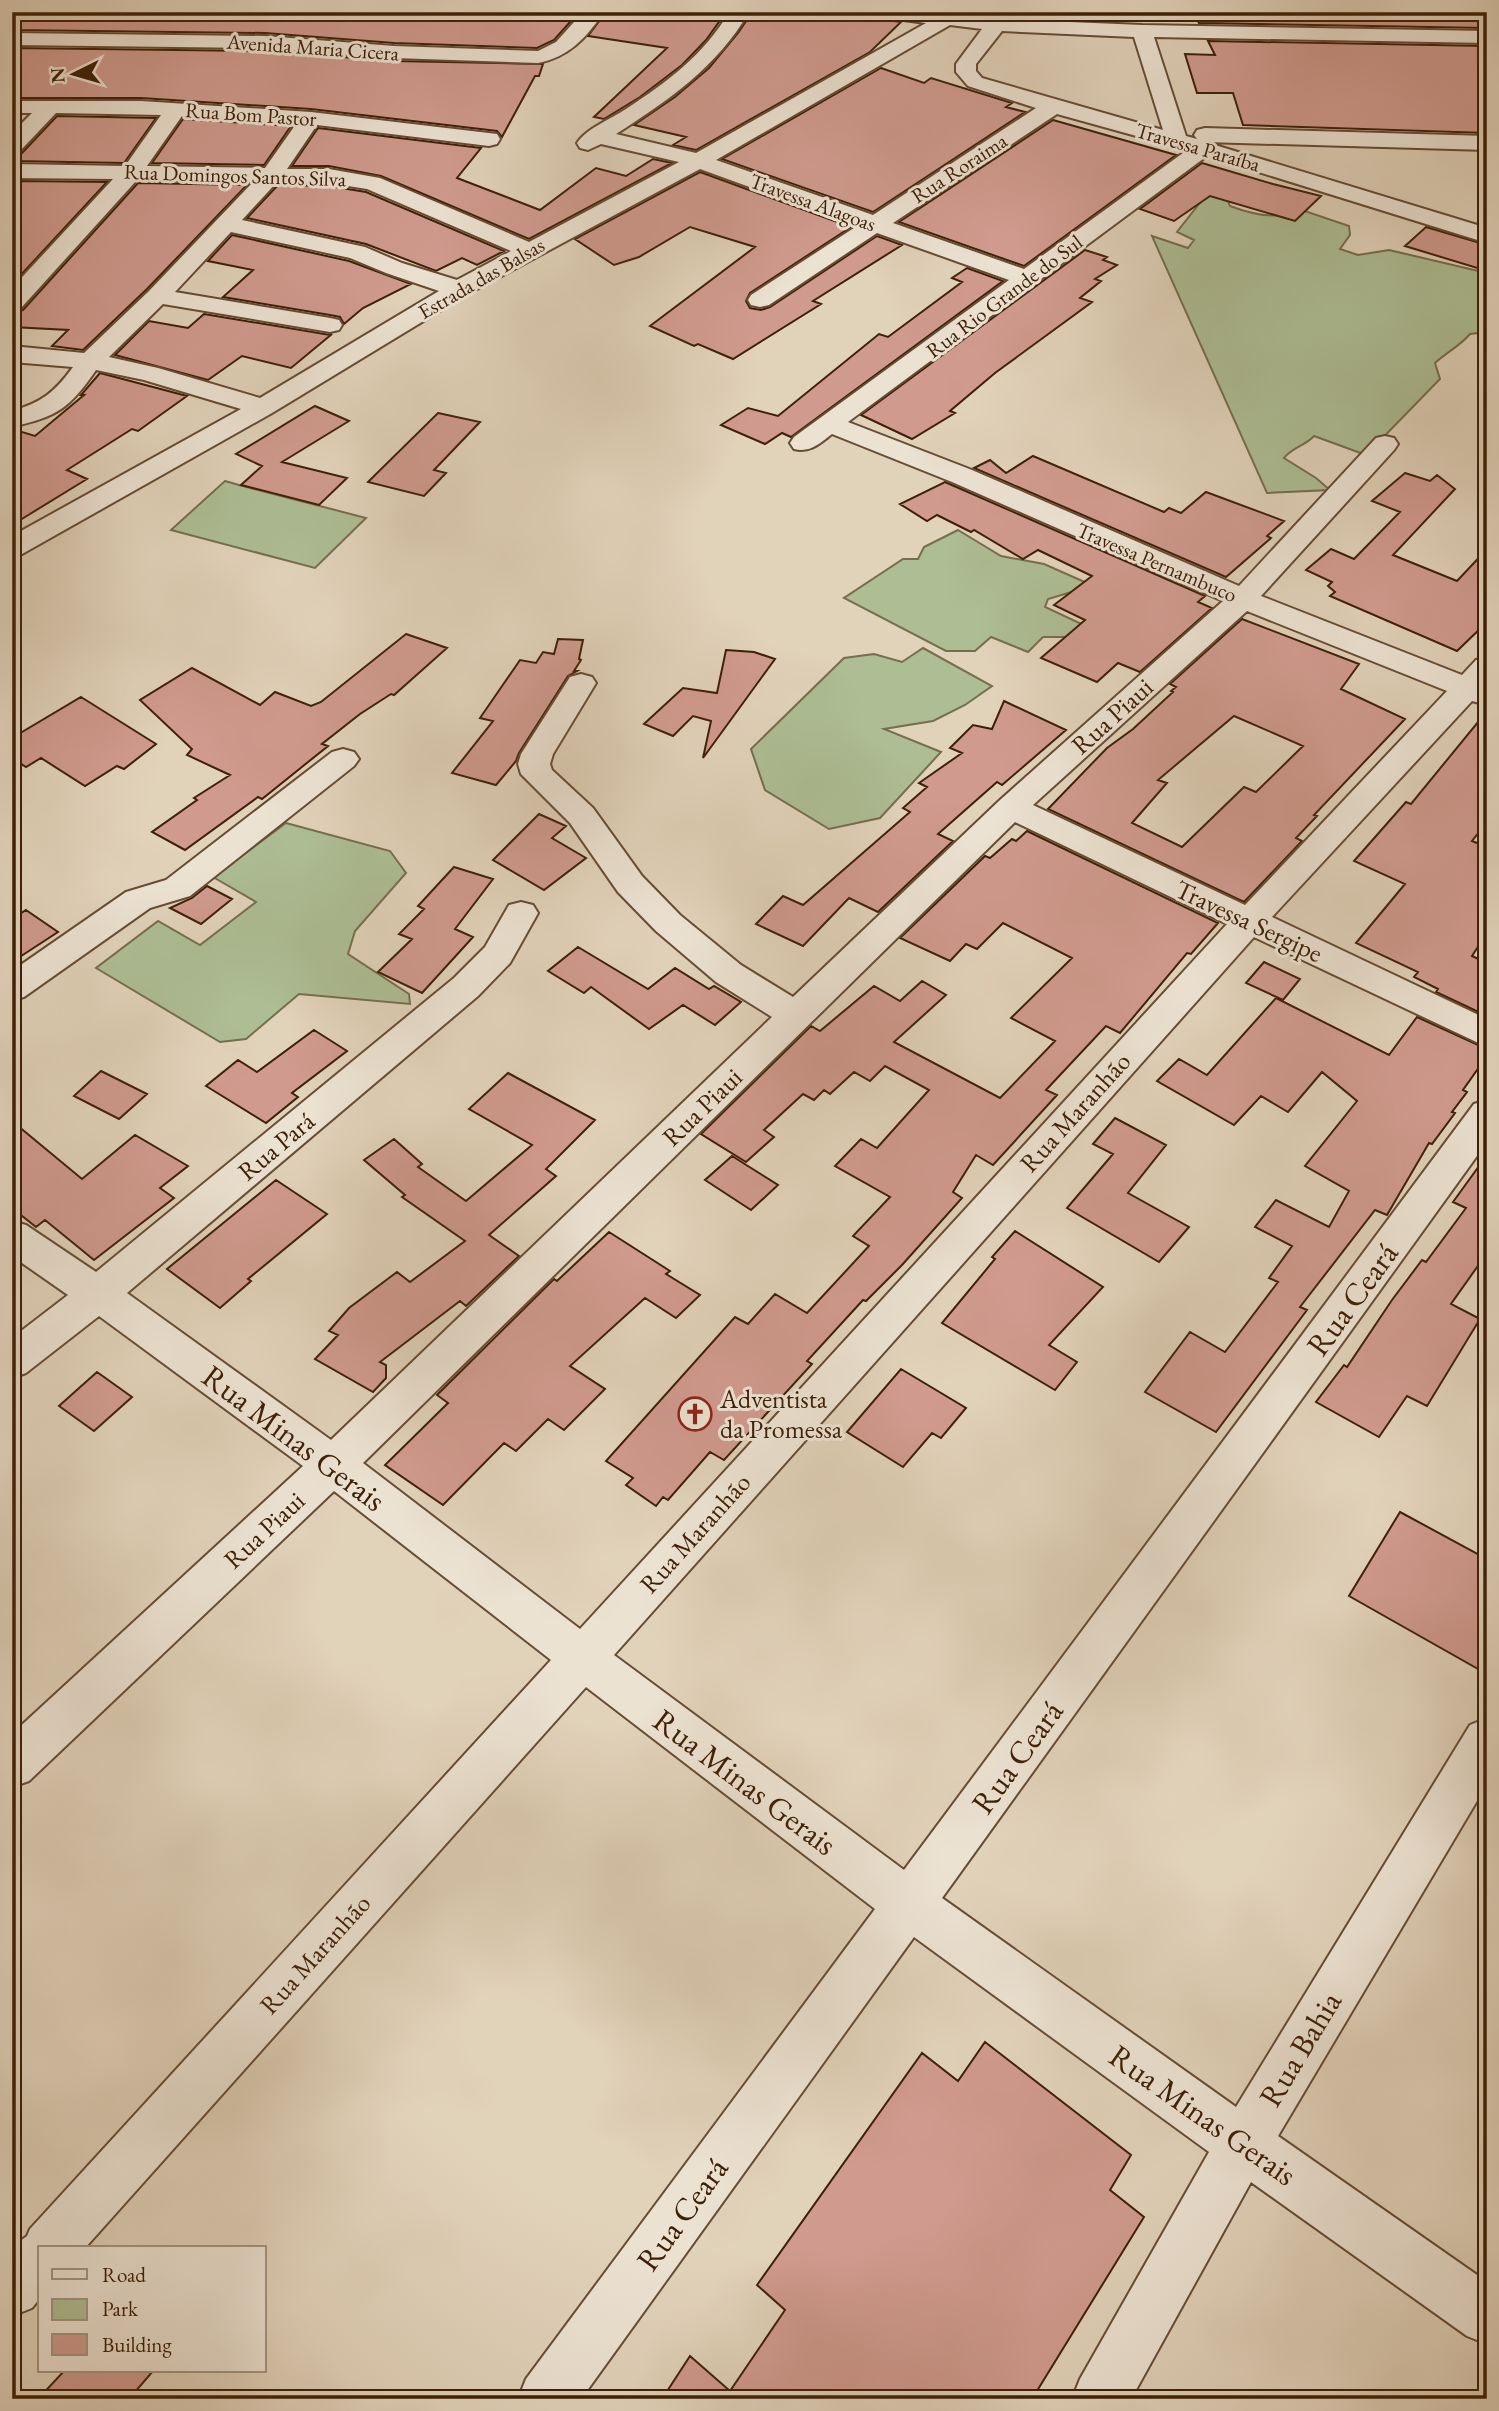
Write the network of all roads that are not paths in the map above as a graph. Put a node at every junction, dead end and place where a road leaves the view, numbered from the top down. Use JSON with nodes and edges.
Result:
{"nodes":[{"id":1,"x":594,"y":12,"type":"edge"},
{"id":2,"x":739,"y":12,"type":"edge"},
{"id":3,"x":888,"y":12,"type":"edge"},
{"id":4,"x":950,"y":15,"type":"edge"},
{"id":5,"x":996,"y":25,"type":"junction"},
{"id":6,"x":1142,"y":31,"type":"junction"},
{"id":7,"x":1487,"y":37,"type":"edge"},
{"id":8,"x":12,"y":39,"type":"edge"},
{"id":9,"x":1054,"y":106,"type":"junction"},
{"id":10,"x":12,"y":107,"type":"edge"},
{"id":11,"x":50,"y":107,"type":"junction"},
{"id":12,"x":176,"y":109,"type":"junction"},
{"id":13,"x":311,"y":118,"type":"junction"},
{"id":14,"x":1176,"y":138,"type":"junction"},
{"id":15,"x":489,"y":139,"type":"dead end"},
{"id":16,"x":1487,"y":143,"type":"edge"},
{"id":17,"x":12,"y":146,"type":"edge"},
{"id":18,"x":1204,"y":148,"type":"junction"},
{"id":19,"x":698,"y":161,"type":"junction"},
{"id":20,"x":12,"y":171,"type":"edge"},
{"id":21,"x":133,"y":171,"type":"junction"},
{"id":22,"x":272,"y":174,"type":"junction"},
{"id":23,"x":227,"y":224,"type":"junction"},
{"id":24,"x":874,"y":225,"type":"junction"},
{"id":25,"x":1487,"y":236,"type":"edge"},
{"id":26,"x":528,"y":250,"type":"junction"},
{"id":27,"x":1026,"y":278,"type":"junction"},
{"id":28,"x":459,"y":289,"type":"junction"},
{"id":29,"x":158,"y":296,"type":"junction"},
{"id":30,"x":760,"y":300,"type":"dead end"},
{"id":31,"x":12,"y":303,"type":"edge"},
{"id":32,"x":330,"y":326,"type":"dead end"},
{"id":33,"x":12,"y":354,"type":"edge"},
{"id":34,"x":90,"y":361,"type":"junction"},
{"id":35,"x":263,"y":407,"type":"junction"},
{"id":36,"x":15,"y":421,"type":"edge"},
{"id":37,"x":830,"y":424,"type":"junction"},
{"id":38,"x":803,"y":443,"type":"dead end"},
{"id":39,"x":1385,"y":444,"type":"dead end"},
{"id":40,"x":12,"y":548,"type":"edge"},
{"id":41,"x":1243,"y":599,"type":"junction"},
{"id":42,"x":581,"y":683,"type":"dead end"},
{"id":43,"x":1480,"y":683,"type":"edge"},
{"id":44,"x":343,"y":759,"type":"dead end"},
{"id":45,"x":1011,"y":807,"type":"junction"},
{"id":46,"x":521,"y":913,"type":"dead end"},
{"id":47,"x":1248,"y":921,"type":"junction"},
{"id":48,"x":12,"y":988,"type":"edge"},
{"id":49,"x":797,"y":1015,"type":"junction"},
{"id":50,"x":1487,"y":1034,"type":"edge"},
{"id":51,"x":1487,"y":1114,"type":"edge"},
{"id":52,"x":12,"y":1236,"type":"edge"},
{"id":53,"x":99,"y":1293,"type":"junction"},
{"id":54,"x":12,"y":1361,"type":"edge"},
{"id":55,"x":332,"y":1466,"type":"junction"},
{"id":56,"x":582,"y":1658,"type":"junction"},
{"id":57,"x":1487,"y":1740,"type":"edge"},
{"id":58,"x":12,"y":1765,"type":"edge"},
{"id":59,"x":909,"y":1906,"type":"junction"},
{"id":60,"x":1243,"y":2144,"type":"junction"},
{"id":61,"x":51,"y":2246,"type":"edge"},
{"id":62,"x":38,"y":2260,"type":"edge"},
{"id":63,"x":12,"y":2288,"type":"edge"},
{"id":64,"x":1487,"y":2316,"type":"edge"},
{"id":65,"x":546,"y":2399,"type":"edge"},
{"id":66,"x":1100,"y":2399,"type":"edge"}],
"edges":[{"from":1,"to":8,"type":"street","name":"Avenida Maria Cicera"},
{"from":2,"to":19,"type":"street","name":"Travessa Alagoas"},
{"from":3,"to":4,"type":"street"},
{"from":4,"to":5,"type":"street"},
{"from":4,"to":19,"type":"street","name":"Estrada das Balsas"},
{"from":5,"to":6,"type":"street"},
{"from":5,"to":9,"type":"street","name":"Travessa Paraíba"},
{"from":6,"to":7,"type":"street"},
{"from":6,"to":14,"type":"street"},
{"from":9,"to":14,"type":"street","name":"Travessa Paraíba"},
{"from":9,"to":24,"type":"street","name":"Rua Roraima"},
{"from":10,"to":11,"type":"street","name":"Rua Bom Pastor"},
{"from":11,"to":12,"type":"street","name":"Rua Bom Pastor"},
{"from":11,"to":17,"type":"street"},
{"from":12,"to":13,"type":"street","name":"Rua Bom Pastor"},
{"from":12,"to":21,"type":"street"},
{"from":13,"to":15,"type":"street","name":"Rua Bom Pastor"},
{"from":13,"to":22,"type":"street"},
{"from":14,"to":16,"type":"street","name":"Travessa Paraíba"},
{"from":14,"to":18,"type":"street","name":"Travessa Paraíba"},
{"from":18,"to":25,"type":"street","name":"Travessa Paraíba"},
{"from":18,"to":27,"type":"street","name":"Rua Rio Grande do Sul"},
{"from":19,"to":24,"type":"street","name":"Travessa Alagoas"},
{"from":19,"to":26,"type":"street","name":"Estrada das Balsas"},
{"from":20,"to":21,"type":"street","name":"Rua Domingos Santos Silva"},
{"from":21,"to":22,"type":"street","name":"Rua Domingos Santos Silva"},
{"from":21,"to":31,"type":"street"},
{"from":22,"to":23,"type":"street"},
{"from":22,"to":26,"type":"street","name":"Rua Domingos Santos Silva"},
{"from":23,"to":28,"type":"street"},
{"from":23,"to":29,"type":"street"},
{"from":24,"to":27,"type":"street","name":"Travessa Alagoas"},
{"from":24,"to":30,"type":"street","name":"Rua Roraima"},
{"from":26,"to":28,"type":"street","name":"Estrada das Balsas"},
{"from":27,"to":37,"type":"street","name":"Rua Rio Grande do Sul"},
{"from":28,"to":35,"type":"street","name":"Estrada das Balsas"},
{"from":29,"to":32,"type":"street"},
{"from":29,"to":34,"type":"street"},
{"from":33,"to":34,"type":"street"},
{"from":34,"to":35,"type":"street"},
{"from":34,"to":36,"type":"street"},
{"from":35,"to":40,"type":"street","name":"Estrada das Balsas"},
{"from":37,"to":38,"type":"street","name":"Rua Rio Grande do Sul"},
{"from":37,"to":41,"type":"street","name":"Travessa Pernambuco"},
{"from":39,"to":41,"type":"street","name":"Rua Piaui"},
{"from":41,"to":43,"type":"street","name":"Travessa Pernambuco"},
{"from":41,"to":45,"type":"street","name":"Rua Piaui"},
{"from":42,"to":49,"type":"street"},
{"from":43,"to":47,"type":"street","name":"Rua Maranhão"},
{"from":44,"to":48,"type":"street"},
{"from":45,"to":47,"type":"street","name":"Travessa Sergipe"},
{"from":45,"to":49,"type":"street","name":"Rua Piaui"},
{"from":46,"to":53,"type":"street","name":"Rua Pará"},
{"from":47,"to":50,"type":"street","name":"Travessa Sergipe"},
{"from":47,"to":56,"type":"street","name":"Rua Maranhão"},
{"from":49,"to":55,"type":"street","name":"Rua Piaui"},
{"from":51,"to":59,"type":"street","name":"Rua Ceará"},
{"from":52,"to":53,"type":"street","name":"Rua Minas Gerais"},
{"from":53,"to":54,"type":"street","name":"Rua Pará"},
{"from":53,"to":55,"type":"street","name":"Rua Minas Gerais"},
{"from":55,"to":56,"type":"street","name":"Rua Minas Gerais"},
{"from":55,"to":58,"type":"street","name":"Rua Piaui"},
{"from":56,"to":59,"type":"street","name":"Rua Minas Gerais"},
{"from":56,"to":61,"type":"street","name":"Rua Maranhão"},
{"from":57,"to":60,"type":"street","name":"Rua Bahia"},
{"from":59,"to":60,"type":"street","name":"Rua Minas Gerais"},
{"from":59,"to":65,"type":"street","name":"Rua Ceará"},
{"from":60,"to":64,"type":"street","name":"Rua Minas Gerais"},
{"from":60,"to":66,"type":"street","name":"Rua Bahia"},
{"from":62,"to":63,"type":"street"}]}
